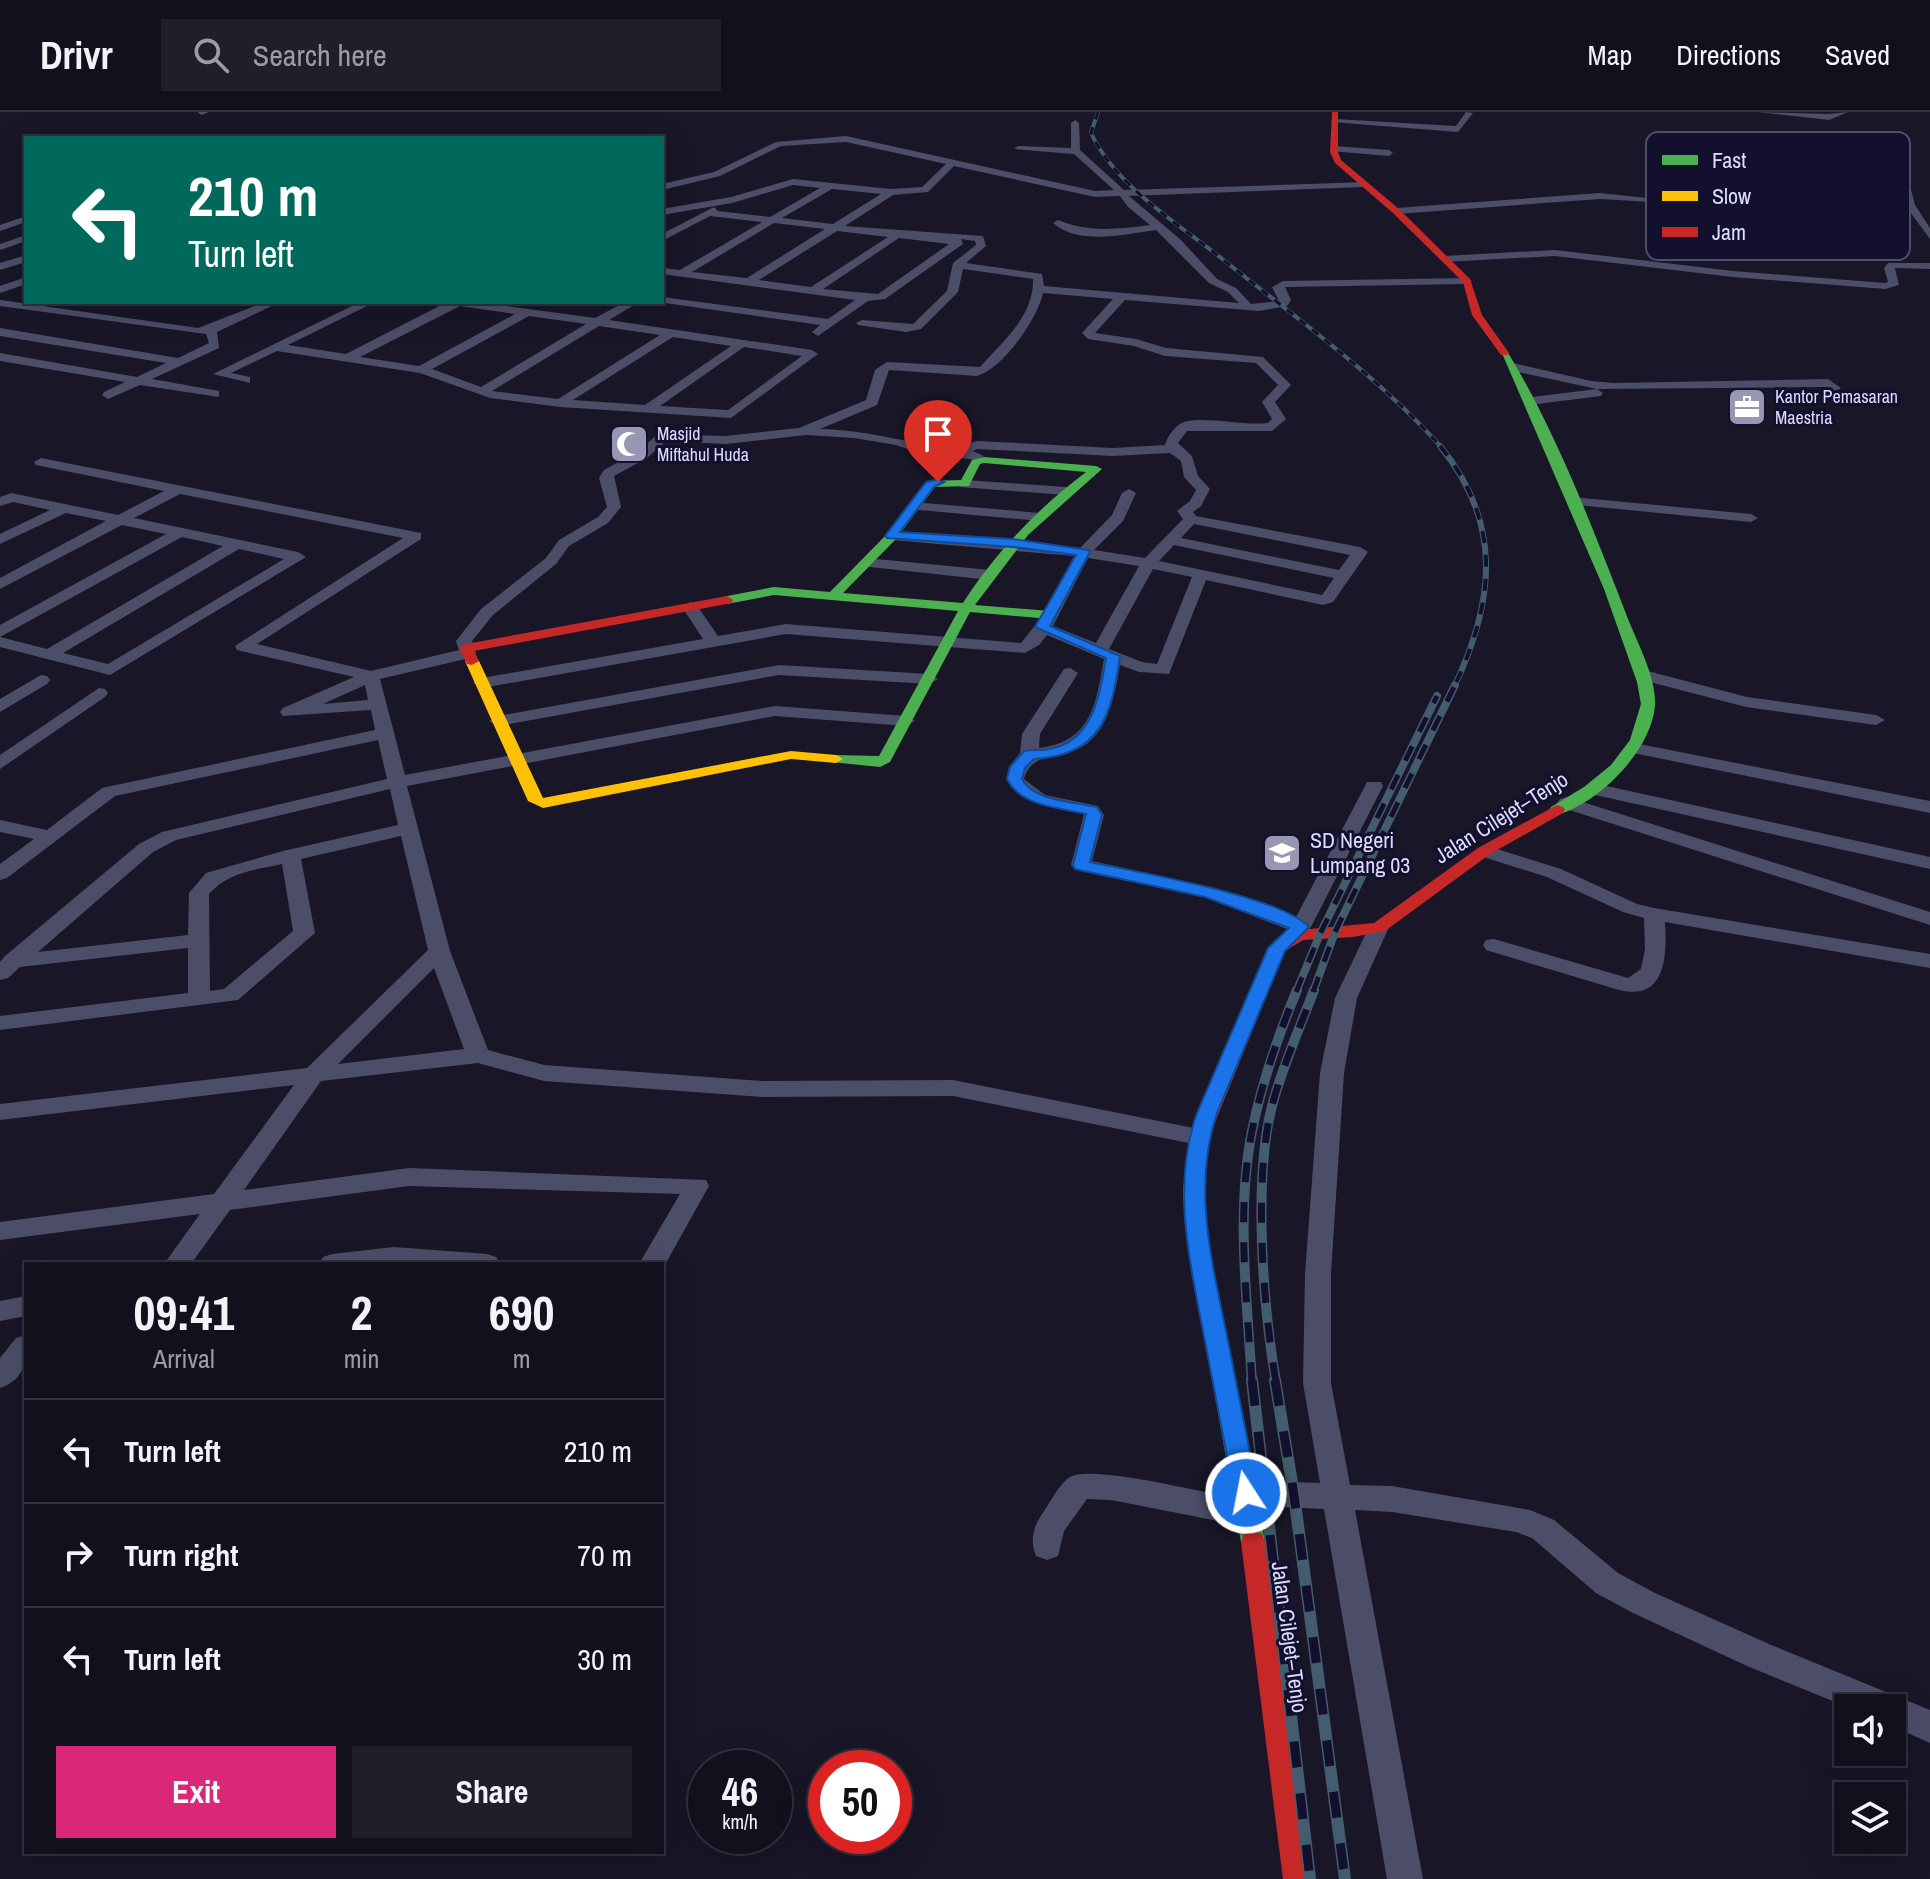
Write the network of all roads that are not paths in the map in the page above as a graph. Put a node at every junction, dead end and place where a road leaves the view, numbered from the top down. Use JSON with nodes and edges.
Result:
{"nodes":[{"id":1,"x":1761,"y":112,"type":"edge"},
{"id":2,"x":1844,"y":112,"type":"edge"},
{"id":3,"x":1469,"y":113,"type":"edge"},
{"id":4,"x":1335,"y":117,"type":"edge"},
{"id":5,"x":1075,"y":123,"type":"dead end"},
{"id":6,"x":1418,"y":129,"type":"junction"},
{"id":7,"x":1439,"y":140,"type":"dead end"},
{"id":8,"x":1018,"y":149,"type":"dead end"},
{"id":9,"x":1334,"y":149,"type":"junction"},
{"id":10,"x":1076,"y":151,"type":"junction"},
{"id":11,"x":1389,"y":153,"type":"dead end"},
{"id":12,"x":954,"y":161,"type":"junction"},
{"id":13,"x":1364,"y":184,"type":"junction"},
{"id":14,"x":830,"y":186,"type":"junction"},
{"id":15,"x":664,"y":187,"type":"edge"},
{"id":16,"x":891,"y":192,"type":"junction"},
{"id":17,"x":1123,"y":194,"type":"junction"},
{"id":18,"x":1646,"y":199,"type":"edge"},
{"id":19,"x":732,"y":200,"type":"junction"},
{"id":20,"x":1910,"y":205,"type":"edge"},
{"id":21,"x":1396,"y":211,"type":"junction"},
{"id":22,"x":664,"y":213,"type":"edge"},
{"id":23,"x":664,"y":213,"type":"edge"},
{"id":24,"x":710,"y":213,"type":"junction"},
{"id":25,"x":0,"y":214,"type":"edge"},
{"id":26,"x":24,"y":218,"type":"edge"},
{"id":27,"x":24,"y":219,"type":"edge"},
{"id":28,"x":697,"y":219,"type":"junction"},
{"id":29,"x":772,"y":220,"type":"junction"},
{"id":30,"x":1058,"y":223,"type":"dead end"},
{"id":31,"x":836,"y":227,"type":"junction"},
{"id":32,"x":1160,"y":227,"type":"junction"},
{"id":33,"x":0,"y":228,"type":"edge"},
{"id":34,"x":900,"y":233,"type":"junction"},
{"id":35,"x":1930,"y":236,"type":"edge"},
{"id":36,"x":664,"y":237,"type":"edge"},
{"id":37,"x":24,"y":239,"type":"edge"},
{"id":38,"x":0,"y":247,"type":"edge"},
{"id":39,"x":24,"y":259,"type":"edge"},
{"id":40,"x":1444,"y":259,"type":"junction"},
{"id":41,"x":2,"y":266,"type":"edge"},
{"id":42,"x":958,"y":266,"type":"junction"},
{"id":43,"x":1930,"y":266,"type":"edge"},
{"id":44,"x":24,"y":268,"type":"edge"},
{"id":45,"x":664,"y":271,"type":"edge"},
{"id":46,"x":681,"y":274,"type":"junction"},
{"id":47,"x":24,"y":279,"type":"edge"},
{"id":48,"x":1467,"y":281,"type":"junction"},
{"id":49,"x":749,"y":282,"type":"junction"},
{"id":50,"x":664,"y":284,"type":"edge"},
{"id":51,"x":0,"y":288,"type":"edge"},
{"id":52,"x":1041,"y":289,"type":"junction"},
{"id":53,"x":813,"y":291,"type":"junction"},
{"id":54,"x":1123,"y":295,"type":"junction"},
{"id":55,"x":865,"y":298,"type":"junction"},
{"id":56,"x":664,"y":300,"type":"edge"},
{"id":57,"x":0,"y":303,"type":"edge"},
{"id":58,"x":269,"y":304,"type":"edge"},
{"id":59,"x":365,"y":304,"type":"edge"},
{"id":60,"x":451,"y":304,"type":"edge"},
{"id":61,"x":468,"y":304,"type":"edge"},
{"id":62,"x":629,"y":304,"type":"edge"},
{"id":63,"x":1249,"y":307,"type":"junction"},
{"id":64,"x":526,"y":313,"type":"junction"},
{"id":65,"x":597,"y":322,"type":"junction"},
{"id":66,"x":830,"y":323,"type":"junction"},
{"id":67,"x":862,"y":323,"type":"dead end"},
{"id":68,"x":204,"y":331,"type":"junction"},
{"id":69,"x":0,"y":332,"type":"edge"},
{"id":70,"x":671,"y":333,"type":"junction"},
{"id":71,"x":29,"y":337,"type":"junction"},
{"id":72,"x":743,"y":343,"type":"junction"},
{"id":73,"x":277,"y":347,"type":"junction"},
{"id":74,"x":0,"y":349,"type":"edge"},
{"id":75,"x":794,"y":350,"type":"junction"},
{"id":76,"x":0,"y":357,"type":"edge"},
{"id":77,"x":348,"y":358,"type":"junction"},
{"id":78,"x":181,"y":362,"type":"junction"},
{"id":79,"x":1513,"y":367,"type":"junction"},
{"id":80,"x":421,"y":370,"type":"junction"},
{"id":81,"x":246,"y":380,"type":"dead end"},
{"id":82,"x":139,"y":381,"type":"junction"},
{"id":83,"x":1831,"y":385,"type":"dead end"},
{"id":84,"x":1593,"y":389,"type":"junction"},
{"id":85,"x":481,"y":392,"type":"junction"},
{"id":86,"x":215,"y":394,"type":"dead end"},
{"id":87,"x":108,"y":395,"type":"dead end"},
{"id":88,"x":1529,"y":401,"type":"junction"},
{"id":89,"x":560,"y":403,"type":"junction"},
{"id":90,"x":647,"y":409,"type":"junction"},
{"id":91,"x":802,"y":432,"type":"junction"},
{"id":92,"x":1173,"y":449,"type":"junction"},
{"id":93,"x":964,"y":453,"type":"junction"},
{"id":94,"x":984,"y":460,"type":"junction"},
{"id":95,"x":41,"y":462,"type":"dead end"},
{"id":96,"x":965,"y":484,"type":"junction"},
{"id":97,"x":178,"y":489,"type":"junction"},
{"id":98,"x":1066,"y":491,"type":"junction"},
{"id":99,"x":1129,"y":493,"type":"dead end"},
{"id":100,"x":1572,"y":501,"type":"junction"},
{"id":101,"x":0,"y":502,"type":"edge"},
{"id":102,"x":913,"y":506,"type":"junction"},
{"id":103,"x":65,"y":508,"type":"junction"},
{"id":104,"x":1040,"y":517,"type":"junction"},
{"id":105,"x":1751,"y":518,"type":"dead end"},
{"id":106,"x":1191,"y":519,"type":"junction"},
{"id":107,"x":122,"y":520,"type":"junction"},
{"id":108,"x":180,"y":532,"type":"junction"},
{"id":109,"x":892,"y":536,"type":"junction"},
{"id":110,"x":0,"y":540,"type":"edge"},
{"id":111,"x":1171,"y":540,"type":"junction"},
{"id":112,"x":1013,"y":543,"type":"junction"},
{"id":113,"x":237,"y":544,"type":"junction"},
{"id":114,"x":1084,"y":552,"type":"junction"},
{"id":115,"x":866,"y":563,"type":"junction"},
{"id":116,"x":1148,"y":563,"type":"junction"},
{"id":117,"x":1201,"y":574,"type":"junction"},
{"id":118,"x":990,"y":575,"type":"junction"},
{"id":119,"x":1345,"y":576,"type":"junction"},
{"id":120,"x":0,"y":584,"type":"edge"},
{"id":121,"x":833,"y":596,"type":"junction"},
{"id":122,"x":690,"y":607,"type":"junction"},
{"id":123,"x":967,"y":607,"type":"junction"},
{"id":124,"x":1046,"y":621,"type":"junction"},
{"id":125,"x":0,"y":632,"type":"edge"},
{"id":126,"x":712,"y":640,"type":"junction"},
{"id":127,"x":0,"y":642,"type":"edge"},
{"id":128,"x":949,"y":643,"type":"junction"},
{"id":129,"x":467,"y":651,"type":"junction"},
{"id":130,"x":50,"y":654,"type":"junction"},
{"id":131,"x":1107,"y":654,"type":"junction"},
{"id":132,"x":1070,"y":673,"type":"dead end"},
{"id":133,"x":1644,"y":675,"type":"junction"},
{"id":134,"x":371,"y":676,"type":"junction"},
{"id":135,"x":929,"y":679,"type":"junction"},
{"id":136,"x":41,"y":680,"type":"dead end"},
{"id":137,"x":482,"y":683,"type":"junction"},
{"id":138,"x":99,"y":693,"type":"dead end"},
{"id":139,"x":378,"y":704,"type":"junction"},
{"id":140,"x":0,"y":707,"type":"edge"},
{"id":141,"x":1876,"y":720,"type":"dead end"},
{"id":142,"x":498,"y":721,"type":"junction"},
{"id":143,"x":906,"y":721,"type":"junction"},
{"id":144,"x":386,"y":733,"type":"junction"},
{"id":145,"x":1634,"y":748,"type":"junction"},
{"id":146,"x":1029,"y":754,"type":"junction"},
{"id":147,"x":516,"y":760,"type":"junction"},
{"id":148,"x":0,"y":763,"type":"edge"},
{"id":149,"x":397,"y":782,"type":"junction"},
{"id":150,"x":1374,"y":786,"type":"dead end"},
{"id":151,"x":1593,"y":789,"type":"junction"},
{"id":152,"x":1567,"y":803,"type":"junction"},
{"id":153,"x":1930,"y":807,"type":"edge"},
{"id":154,"x":0,"y":826,"type":"edge"},
{"id":155,"x":410,"y":828,"type":"junction"},
{"id":156,"x":50,"y":836,"type":"junction"},
{"id":157,"x":1484,"y":851,"type":"junction"},
{"id":158,"x":290,"y":855,"type":"junction"},
{"id":159,"x":1930,"y":863,"type":"edge"},
{"id":160,"x":0,"y":874,"type":"edge"},
{"id":161,"x":1654,"y":914,"type":"junction"},
{"id":162,"x":1930,"y":919,"type":"edge"},
{"id":163,"x":1379,"y":927,"type":"junction"},
{"id":164,"x":1296,"y":931,"type":"junction"},
{"id":165,"x":199,"y":940,"type":"junction"},
{"id":166,"x":1494,"y":945,"type":"dead end"},
{"id":167,"x":439,"y":951,"type":"junction"},
{"id":168,"x":1930,"y":961,"type":"edge"},
{"id":169,"x":5,"y":966,"type":"edge"},
{"id":170,"x":199,"y":999,"type":"junction"},
{"id":171,"x":0,"y":1023,"type":"edge"},
{"id":172,"x":478,"y":1055,"type":"junction"},
{"id":173,"x":315,"y":1073,"type":"junction"},
{"id":174,"x":0,"y":1112,"type":"edge"},
{"id":175,"x":1199,"y":1137,"type":"junction"},
{"id":176,"x":224,"y":1203,"type":"junction"},
{"id":177,"x":0,"y":1231,"type":"edge"},
{"id":178,"x":179,"y":1262,"type":"edge"},
{"id":179,"x":350,"y":1262,"type":"edge"},
{"id":180,"x":460,"y":1262,"type":"edge"},
{"id":181,"x":653,"y":1262,"type":"edge"},
{"id":182,"x":24,"y":1306,"type":"edge"},
{"id":183,"x":0,"y":1311,"type":"edge"},
{"id":184,"x":24,"y":1348,"type":"edge"},
{"id":185,"x":0,"y":1377,"type":"edge"},
{"id":186,"x":1336,"y":1496,"type":"junction"},
{"id":187,"x":1248,"y":1503,"type":"junction"},
{"id":188,"x":1047,"y":1547,"type":"dead end"},
{"id":189,"x":1853,"y":1694,"type":"edge"},
{"id":190,"x":1906,"y":1716,"type":"edge"},
{"id":191,"x":1930,"y":1727,"type":"edge"},
{"id":192,"x":1298,"y":1879,"type":"edge"},
{"id":193,"x":1405,"y":1879,"type":"edge"}],
"edges":[{"from":1,"to":2,"type":"street"},
{"from":3,"to":6,"type":"street"},
{"from":4,"to":6,"type":"street"},
{"from":4,"to":9,"type":"main road"},
{"from":5,"to":10,"type":"street"},
{"from":6,"to":7,"type":"street"},
{"from":8,"to":10,"type":"street"},
{"from":9,"to":11,"type":"street"},
{"from":9,"to":13,"type":"main road","name":"Jalan Cilejet–Tenjo"},
{"from":10,"to":17,"type":"street"},
{"from":12,"to":15,"type":"street"},
{"from":12,"to":16,"type":"street"},
{"from":12,"to":17,"type":"street"},
{"from":13,"to":17,"type":"street"},
{"from":13,"to":21,"type":"main road","name":"Jalan Cilejet–Tenjo"},
{"from":14,"to":16,"type":"street"},
{"from":14,"to":19,"type":"street"},
{"from":14,"to":29,"type":"street"},
{"from":16,"to":31,"type":"street"},
{"from":17,"to":32,"type":"street"},
{"from":18,"to":21,"type":"street"},
{"from":19,"to":22,"type":"street"},
{"from":19,"to":24,"type":"street"},
{"from":20,"to":35,"type":"street"},
{"from":21,"to":40,"type":"main road","name":"Jalan Cilejet–Tenjo"},
{"from":23,"to":28,"type":"street"},
{"from":24,"to":28,"type":"street"},
{"from":24,"to":29,"type":"street"},
{"from":25,"to":26,"type":"street"},
{"from":27,"to":33,"type":"street"},
{"from":28,"to":36,"type":"street"},
{"from":29,"to":31,"type":"street"},
{"from":29,"to":46,"type":"street"},
{"from":30,"to":32,"type":"street"},
{"from":31,"to":34,"type":"street"},
{"from":31,"to":49,"type":"street"},
{"from":32,"to":63,"type":"street"},
{"from":34,"to":42,"type":"street"},
{"from":34,"to":53,"type":"street"},
{"from":34,"to":55,"type":"street"},
{"from":37,"to":38,"type":"street"},
{"from":39,"to":41,"type":"street"},
{"from":40,"to":43,"type":"street"},
{"from":40,"to":48,"type":"main road","name":"Jalan Cilejet–Tenjo"},
{"from":41,"to":44,"type":"street"},
{"from":42,"to":52,"type":"street"},
{"from":42,"to":67,"type":"street"},
{"from":45,"to":46,"type":"street"},
{"from":46,"to":49,"type":"street"},
{"from":46,"to":50,"type":"street"},
{"from":47,"to":51,"type":"street"},
{"from":48,"to":63,"type":"street"},
{"from":48,"to":79,"type":"main road","name":"Jalan Cilejet–Tenjo"},
{"from":49,"to":53,"type":"street"},
{"from":52,"to":54,"type":"street"},
{"from":52,"to":91,"type":"street"},
{"from":53,"to":55,"type":"street"},
{"from":54,"to":63,"type":"street"},
{"from":54,"to":92,"type":"street"},
{"from":55,"to":66,"type":"street"},
{"from":56,"to":66,"type":"street"},
{"from":57,"to":68,"type":"street"},
{"from":58,"to":68,"type":"street"},
{"from":59,"to":73,"type":"street"},
{"from":60,"to":77,"type":"street"},
{"from":61,"to":64,"type":"street"},
{"from":62,"to":65,"type":"street"},
{"from":64,"to":65,"type":"street"},
{"from":64,"to":80,"type":"street"},
{"from":65,"to":70,"type":"street"},
{"from":65,"to":85,"type":"street"},
{"from":66,"to":75,"type":"street"},
{"from":68,"to":78,"type":"street"},
{"from":69,"to":71,"type":"street"},
{"from":70,"to":72,"type":"street"},
{"from":70,"to":89,"type":"street"},
{"from":71,"to":74,"type":"street"},
{"from":71,"to":78,"type":"street"},
{"from":72,"to":75,"type":"street"},
{"from":72,"to":90,"type":"street"},
{"from":73,"to":77,"type":"street"},
{"from":73,"to":81,"type":"street"},
{"from":75,"to":90,"type":"street"},
{"from":76,"to":82,"type":"street"},
{"from":77,"to":80,"type":"street"},
{"from":78,"to":82,"type":"street"},
{"from":79,"to":84,"type":"street"},
{"from":79,"to":88,"type":"main road","name":"Jalan Cilejet–Tenjo"},
{"from":80,"to":85,"type":"street"},
{"from":82,"to":86,"type":"street"},
{"from":82,"to":87,"type":"street"},
{"from":83,"to":84,"type":"street"},
{"from":84,"to":88,"type":"street"},
{"from":85,"to":89,"type":"street"},
{"from":88,"to":100,"type":"main road","name":"Jalan Cilejet–Tenjo"},
{"from":89,"to":90,"type":"street"},
{"from":91,"to":93,"type":"street"},
{"from":91,"to":129,"type":"street"},
{"from":92,"to":93,"type":"street"},
{"from":92,"to":106,"type":"street"},
{"from":93,"to":94,"type":"street"},
{"from":94,"to":96,"type":"main road"},
{"from":94,"to":98,"type":"main road"},
{"from":95,"to":97,"type":"street"},
{"from":96,"to":98,"type":"street"},
{"from":96,"to":102,"type":"main road"},
{"from":97,"to":107,"type":"street"},
{"from":97,"to":134,"type":"street"},
{"from":98,"to":104,"type":"main road"},
{"from":99,"to":114,"type":"street"},
{"from":100,"to":105,"type":"street"},
{"from":100,"to":133,"type":"main road","name":"Jalan Cilejet–Tenjo"},
{"from":101,"to":103,"type":"street"},
{"from":102,"to":104,"type":"street"},
{"from":102,"to":109,"type":"main road"},
{"from":103,"to":107,"type":"street"},
{"from":103,"to":110,"type":"street"},
{"from":104,"to":112,"type":"main road"},
{"from":106,"to":111,"type":"street"},
{"from":106,"to":119,"type":"street"},
{"from":107,"to":108,"type":"street"},
{"from":107,"to":120,"type":"street"},
{"from":108,"to":113,"type":"street"},
{"from":108,"to":125,"type":"street"},
{"from":109,"to":112,"type":"street"},
{"from":109,"to":115,"type":"main road"},
{"from":111,"to":116,"type":"street"},
{"from":111,"to":119,"type":"street"},
{"from":112,"to":114,"type":"street"},
{"from":112,"to":118,"type":"main road"},
{"from":113,"to":130,"type":"street"},
{"from":113,"to":130,"type":"street"},
{"from":114,"to":116,"type":"street"},
{"from":114,"to":124,"type":"street"},
{"from":115,"to":118,"type":"street"},
{"from":115,"to":121,"type":"main road"},
{"from":116,"to":117,"type":"street"},
{"from":116,"to":131,"type":"street"},
{"from":117,"to":119,"type":"street"},
{"from":117,"to":131,"type":"street"},
{"from":118,"to":123,"type":"main road"},
{"from":121,"to":122,"type":"main road"},
{"from":121,"to":123,"type":"main road"},
{"from":122,"to":126,"type":"street"},
{"from":122,"to":129,"type":"main road"},
{"from":123,"to":124,"type":"main road"},
{"from":123,"to":128,"type":"main road"},
{"from":124,"to":128,"type":"street"},
{"from":124,"to":131,"type":"street"},
{"from":126,"to":128,"type":"street"},
{"from":126,"to":137,"type":"street"},
{"from":127,"to":130,"type":"street"},
{"from":128,"to":135,"type":"main road"},
{"from":129,"to":134,"type":"street"},
{"from":129,"to":137,"type":"main road"},
{"from":131,"to":146,"type":"street"},
{"from":132,"to":146,"type":"street"},
{"from":133,"to":141,"type":"street"},
{"from":133,"to":145,"type":"main road","name":"Jalan Cilejet–Tenjo"},
{"from":134,"to":139,"type":"street"},
{"from":134,"to":139,"type":"street"},
{"from":135,"to":142,"type":"street"},
{"from":135,"to":143,"type":"main road"},
{"from":136,"to":140,"type":"street"},
{"from":137,"to":142,"type":"main road"},
{"from":138,"to":148,"type":"street"},
{"from":139,"to":144,"type":"street"},
{"from":142,"to":147,"type":"main road"},
{"from":143,"to":147,"type":"street"},
{"from":143,"to":147,"type":"main road"},
{"from":144,"to":149,"type":"street"},
{"from":144,"to":156,"type":"street"},
{"from":145,"to":151,"type":"main road","name":"Jalan Cilejet–Tenjo"},
{"from":145,"to":153,"type":"street"},
{"from":146,"to":164,"type":"street"},
{"from":147,"to":149,"type":"street"},
{"from":149,"to":155,"type":"street"},
{"from":149,"to":169,"type":"street"},
{"from":150,"to":164,"type":"street"},
{"from":151,"to":152,"type":"main road","name":"Jalan Cilejet–Tenjo"},
{"from":151,"to":159,"type":"street"},
{"from":152,"to":157,"type":"main road","name":"Jalan Cilejet–Tenjo"},
{"from":152,"to":162,"type":"street"},
{"from":154,"to":156,"type":"street"},
{"from":155,"to":158,"type":"street"},
{"from":155,"to":167,"type":"street"},
{"from":156,"to":160,"type":"street"},
{"from":157,"to":161,"type":"street"},
{"from":157,"to":163,"type":"main road","name":"Jalan Cilejet–Tenjo"},
{"from":158,"to":165,"type":"street"},
{"from":158,"to":170,"type":"street"},
{"from":161,"to":166,"type":"street"},
{"from":161,"to":168,"type":"street"},
{"from":163,"to":164,"type":"main road","name":"Jalan Cilejet–Tenjo"},
{"from":163,"to":186,"type":"street"},
{"from":164,"to":175,"type":"main road","name":"Jalan Cilejet–Tenjo"},
{"from":165,"to":169,"type":"street"},
{"from":165,"to":170,"type":"street"},
{"from":167,"to":172,"type":"street"},
{"from":167,"to":173,"type":"street"},
{"from":170,"to":171,"type":"street"},
{"from":172,"to":173,"type":"street"},
{"from":172,"to":175,"type":"street"},
{"from":173,"to":174,"type":"street"},
{"from":173,"to":176,"type":"street"},
{"from":175,"to":187,"type":"main road","name":"Jalan Cilejet–Tenjo"},
{"from":176,"to":177,"type":"street"},
{"from":176,"to":178,"type":"street"},
{"from":176,"to":181,"type":"street"},
{"from":179,"to":180,"type":"street"},
{"from":182,"to":183,"type":"street"},
{"from":184,"to":185,"type":"street"},
{"from":186,"to":187,"type":"street"},
{"from":186,"to":189,"type":"street"},
{"from":186,"to":193,"type":"street"},
{"from":187,"to":188,"type":"street"},
{"from":187,"to":192,"type":"main road","name":"Jalan Cilejet–Tenjo"},
{"from":190,"to":191,"type":"street"}]}
